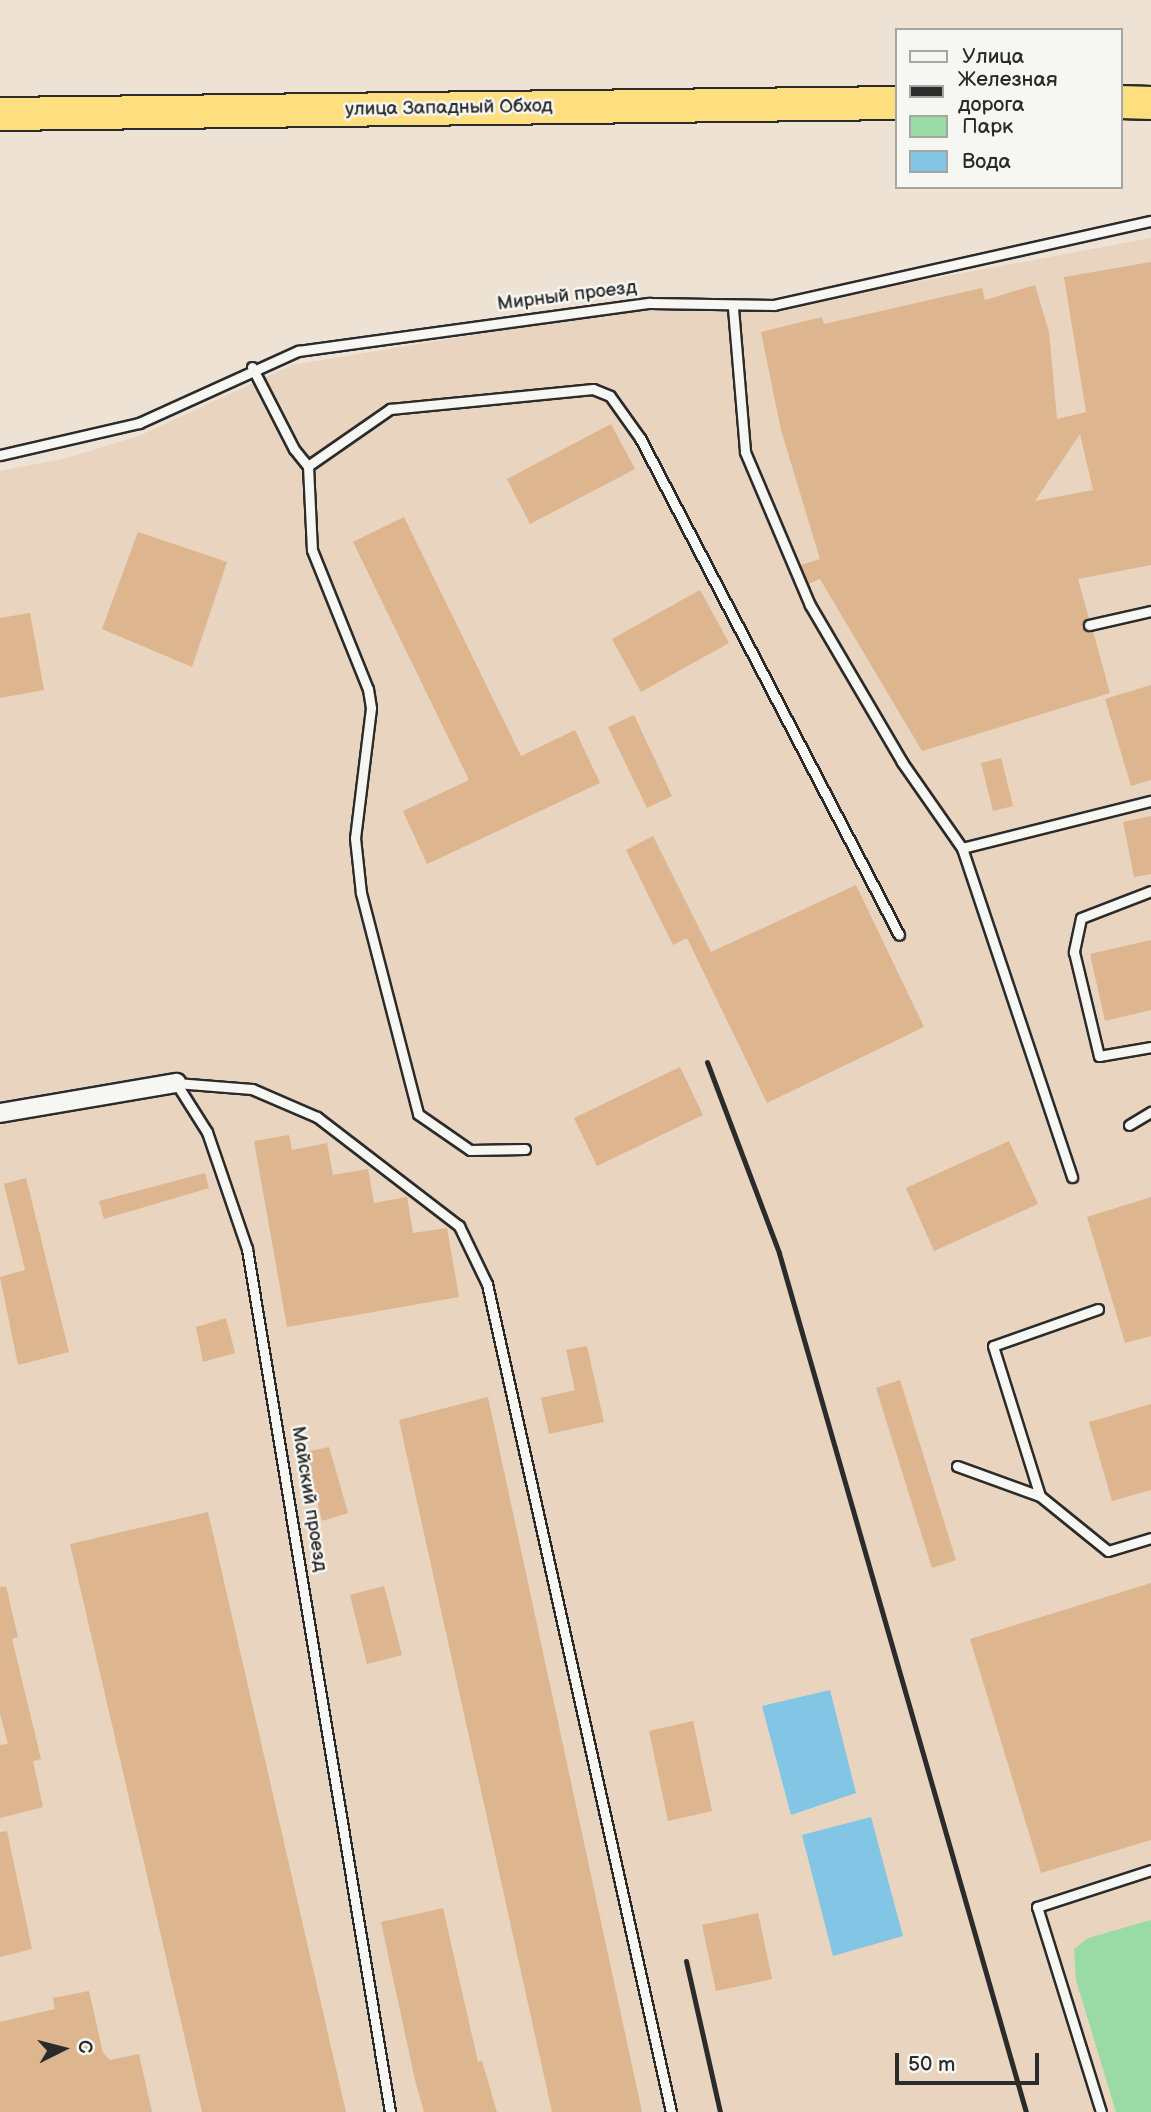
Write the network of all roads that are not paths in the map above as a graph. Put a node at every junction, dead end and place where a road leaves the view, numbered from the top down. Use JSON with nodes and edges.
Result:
{"nodes":[{"id":1,"x":895,"y":90,"type":"edge"},
{"id":2,"x":1123,"y":90,"type":"edge"},
{"id":3,"x":1151,"y":91,"type":"edge"},
{"id":4,"x":0,"y":99,"type":"edge"},
{"id":5,"x":1123,"y":102,"type":"edge"},
{"id":6,"x":895,"y":103,"type":"edge"},
{"id":7,"x":1151,"y":103,"type":"edge"},
{"id":8,"x":0,"y":114,"type":"edge"},
{"id":9,"x":1151,"y":221,"type":"edge"},
{"id":10,"x":733,"y":307,"type":"junction"},
{"id":11,"x":252,"y":367,"type":"junction"},
{"id":12,"x":0,"y":455,"type":"edge"},
{"id":13,"x":308,"y":466,"type":"junction"},
{"id":14,"x":1151,"y":611,"type":"edge"},
{"id":15,"x":1088,"y":625,"type":"dead end"},
{"id":16,"x":1151,"y":801,"type":"edge"},
{"id":17,"x":962,"y":848,"type":"junction"},
{"id":18,"x":1151,"y":891,"type":"edge"},
{"id":19,"x":899,"y":935,"type":"dead end"},
{"id":20,"x":1151,"y":1046,"type":"edge"},
{"id":21,"x":176,"y":1083,"type":"junction"},
{"id":22,"x":1151,"y":1112,"type":"edge"},
{"id":23,"x":0,"y":1113,"type":"edge"},
{"id":24,"x":1129,"y":1125,"type":"dead end"},
{"id":25,"x":526,"y":1149,"type":"dead end"},
{"id":26,"x":1073,"y":1177,"type":"dead end"},
{"id":27,"x":1098,"y":1309,"type":"dead end"},
{"id":28,"x":957,"y":1466,"type":"dead end"},
{"id":29,"x":1040,"y":1496,"type":"junction"},
{"id":30,"x":1151,"y":1538,"type":"edge"},
{"id":31,"x":1151,"y":1870,"type":"edge"},
{"id":32,"x":390,"y":2112,"type":"edge"},
{"id":33,"x":671,"y":2112,"type":"edge"},
{"id":34,"x":1101,"y":2112,"type":"edge"}],
"edges":[{"from":1,"to":4,"type":"highway","name":"улица Западный Обход"},
{"from":2,"to":3,"type":"highway"},
{"from":5,"to":7,"type":"highway"},
{"from":6,"to":8,"type":"highway","name":"улица Западный Обход"},
{"from":9,"to":10,"type":"lane","name":"Мирный проезд"},
{"from":10,"to":11,"type":"lane","name":"Мирный проезд"},
{"from":10,"to":17,"type":"lane"},
{"from":11,"to":12,"type":"lane","name":"Мирный проезд"},
{"from":11,"to":13,"type":"lane"},
{"from":13,"to":19,"type":"lane"},
{"from":13,"to":25,"type":"lane"},
{"from":14,"to":15,"type":"lane"},
{"from":16,"to":17,"type":"lane"},
{"from":17,"to":26,"type":"lane"},
{"from":18,"to":20,"type":"lane"},
{"from":21,"to":23,"type":"street"},
{"from":21,"to":32,"type":"lane","name":"Майский проезд"},
{"from":21,"to":33,"type":"lane"},
{"from":22,"to":24,"type":"lane"},
{"from":27,"to":29,"type":"lane"},
{"from":28,"to":29,"type":"lane"},
{"from":29,"to":30,"type":"lane"},
{"from":31,"to":34,"type":"lane"}]}
